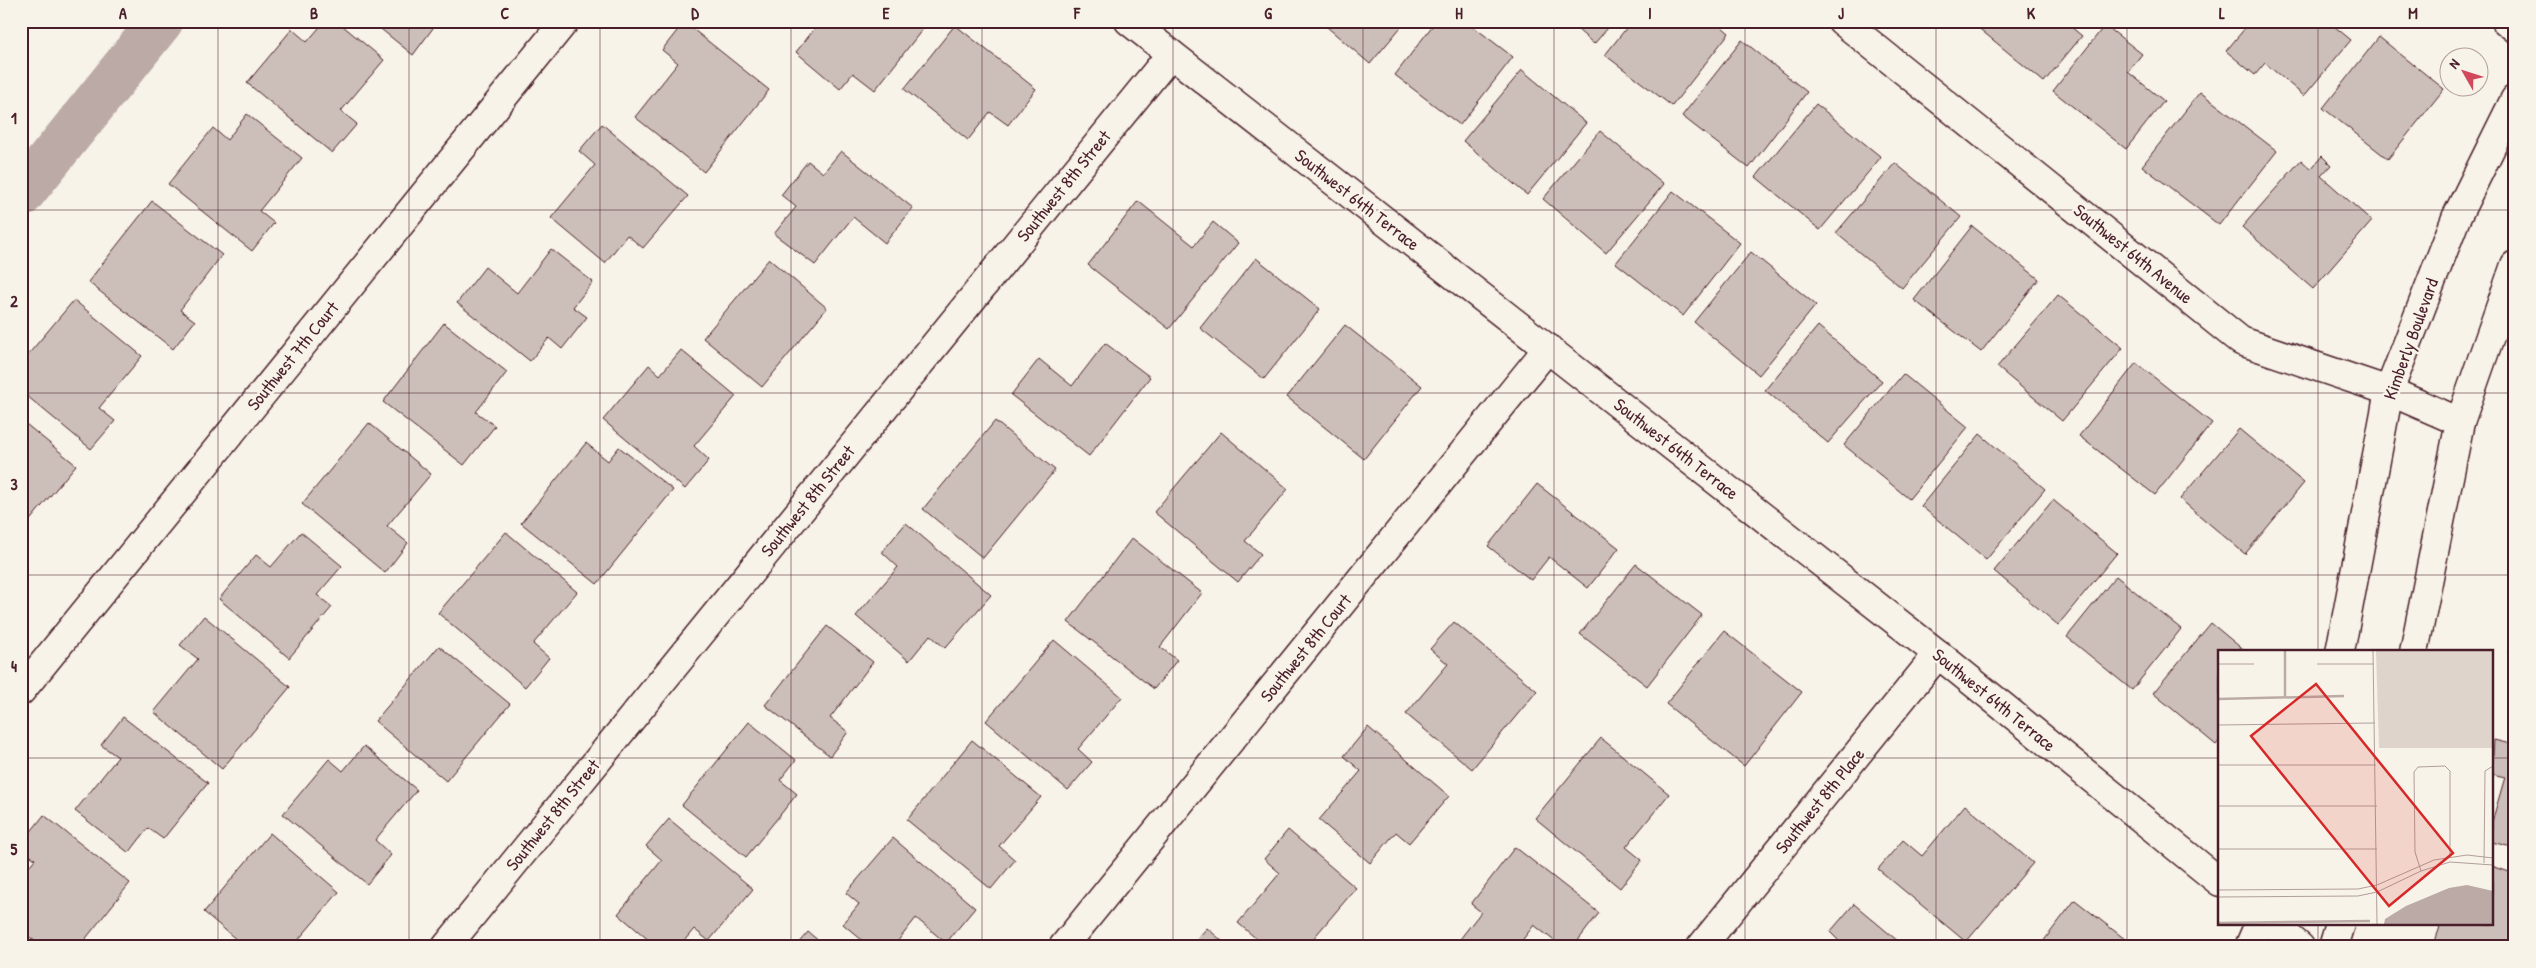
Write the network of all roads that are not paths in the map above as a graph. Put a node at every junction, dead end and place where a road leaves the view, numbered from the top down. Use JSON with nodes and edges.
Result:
{"nodes":[{"id":1,"x":565,"y":21,"type":"edge"},
{"id":2,"x":1129,"y":21,"type":"edge"},
{"id":3,"x":1842,"y":21,"type":"edge"},
{"id":4,"x":2506,"y":21,"type":"edge"},
{"id":5,"x":2515,"y":28,"type":"edge"},
{"id":6,"x":1171,"y":54,"type":"junction"},
{"id":7,"x":2515,"y":99,"type":"edge"},
{"id":8,"x":2515,"y":265,"type":"edge"},
{"id":9,"x":1548,"y":348,"type":"junction"},
{"id":10,"x":2389,"y":391,"type":"junction"},
{"id":11,"x":2460,"y":422,"type":"junction"},
{"id":12,"x":2340,"y":650,"type":"edge"},
{"id":13,"x":2414,"y":650,"type":"edge"},
{"id":14,"x":1938,"y":654,"type":"junction"},
{"id":15,"x":21,"y":691,"type":"edge"},
{"id":16,"x":2218,"y":880,"type":"edge"},
{"id":17,"x":2258,"y":926,"type":"edge"},
{"id":18,"x":2275,"y":926,"type":"edge"},
{"id":19,"x":2339,"y":926,"type":"edge"},
{"id":20,"x":446,"y":947,"type":"edge"},
{"id":21,"x":1064,"y":947,"type":"edge"},
{"id":22,"x":1701,"y":947,"type":"edge"},
{"id":23,"x":2249,"y":947,"type":"edge"},
{"id":24,"x":2300,"y":947,"type":"edge"},
{"id":25,"x":2333,"y":947,"type":"edge"}],
"edges":[{"from":1,"to":15,"type":"street","name":"Southwest 7th Court"},
{"from":2,"to":6,"type":"street","name":"Southwest 64th Terrace"},
{"from":3,"to":10,"type":"street","name":"Southwest 64th Avenue"},
{"from":4,"to":5,"type":"street"},
{"from":6,"to":9,"type":"street","name":"Southwest 64th Terrace"},
{"from":6,"to":20,"type":"street","name":"Southwest 8th Street"},
{"from":7,"to":10,"type":"street","name":"Kimberly Boulevard"},
{"from":8,"to":11,"type":"street"},
{"from":9,"to":14,"type":"street","name":"Southwest 64th Terrace"},
{"from":9,"to":21,"type":"street","name":"Southwest 8th Court"},
{"from":10,"to":11,"type":"street","name":"Southwest 64th Avenue"},
{"from":10,"to":12,"type":"street","name":"Kimberly Boulevard"},
{"from":11,"to":13,"type":"street"},
{"from":14,"to":16,"type":"street","name":"Southwest 64th Terrace"},
{"from":14,"to":22,"type":"street","name":"Southwest 8th Place"},
{"from":17,"to":23,"type":"street"},
{"from":18,"to":24,"type":"street"},
{"from":19,"to":25,"type":"street"}]}
